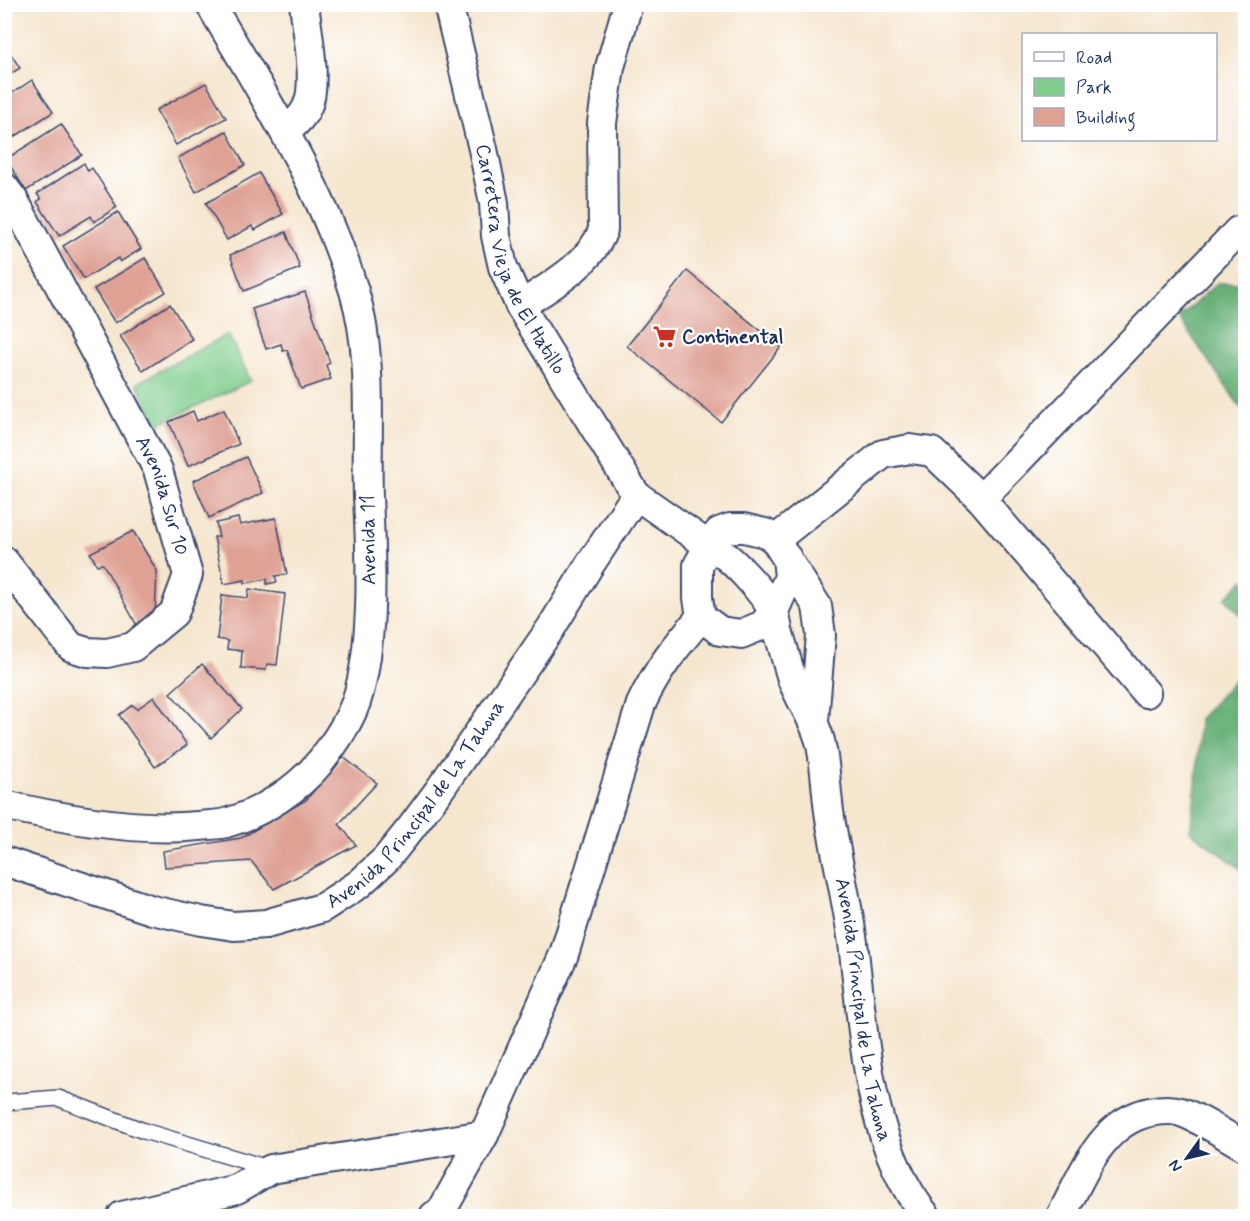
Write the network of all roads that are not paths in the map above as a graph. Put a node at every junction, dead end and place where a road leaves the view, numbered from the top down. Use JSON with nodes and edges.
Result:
{"nodes":[{"id":1,"x":210,"y":4,"type":"edge"},
{"id":2,"x":304,"y":4,"type":"edge"},
{"id":3,"x":448,"y":4,"type":"edge"},
{"id":4,"x":628,"y":4,"type":"edge"},
{"id":5,"x":285,"y":132,"type":"junction"},
{"id":6,"x":4,"y":187,"type":"edge"},
{"id":7,"x":1238,"y":231,"type":"dead end"},
{"id":8,"x":520,"y":306,"type":"junction"},
{"id":9,"x":636,"y":495,"type":"junction"},
{"id":10,"x":981,"y":500,"type":"junction"},
{"id":11,"x":708,"y":546,"type":"junction"},
{"id":12,"x":781,"y":549,"type":"junction"},
{"id":13,"x":4,"y":561,"type":"edge"},
{"id":14,"x":774,"y":611,"type":"junction"},
{"id":15,"x":701,"y":617,"type":"junction"},
{"id":16,"x":1146,"y":693,"type":"dead end"},
{"id":17,"x":814,"y":723,"type":"junction"},
{"id":18,"x":4,"y":805,"type":"edge"},
{"id":19,"x":4,"y":861,"type":"edge"},
{"id":20,"x":4,"y":1105,"type":"edge"},
{"id":21,"x":484,"y":1135,"type":"junction"},
{"id":22,"x":1245,"y":1147,"type":"edge"},
{"id":23,"x":271,"y":1169,"type":"junction"},
{"id":24,"x":441,"y":1215,"type":"edge"},
{"id":25,"x":122,"y":1216,"type":"edge"},
{"id":26,"x":926,"y":1216,"type":"edge"},
{"id":27,"x":1061,"y":1216,"type":"edge"}],
"edges":[{"from":1,"to":5,"type":"street","name":"Avenida 11"},
{"from":2,"to":5,"type":"street"},
{"from":3,"to":8,"type":"street","name":"Carretera Vieja de El Hatillo"},
{"from":4,"to":8,"type":"street"},
{"from":5,"to":18,"type":"street","name":"Avenida 11"},
{"from":6,"to":13,"type":"street","name":"Avenida Sur 10"},
{"from":7,"to":10,"type":"street"},
{"from":8,"to":9,"type":"street","name":"Carretera Vieja de El Hatillo"},
{"from":9,"to":11,"type":"street","name":"Avenida Principal de La Tahona"},
{"from":9,"to":19,"type":"street","name":"Avenida Principal de La Tahona"},
{"from":10,"to":12,"type":"street"},
{"from":10,"to":16,"type":"street"},
{"from":11,"to":12,"type":"street"},
{"from":11,"to":14,"type":"street","name":"Avenida Principal de La Tahona"},
{"from":11,"to":15,"type":"street"},
{"from":12,"to":14,"type":"street"},
{"from":12,"to":17,"type":"street","name":"Avenida Principal de La Tahona"},
{"from":14,"to":15,"type":"street"},
{"from":14,"to":17,"type":"street","name":"Avenida Principal de La Tahona"},
{"from":15,"to":21,"type":"street"},
{"from":17,"to":26,"type":"street","name":"Avenida Principal de La Tahona"},
{"from":20,"to":23,"type":"lane"},
{"from":21,"to":23,"type":"street"},
{"from":21,"to":24,"type":"street"},
{"from":22,"to":27,"type":"street"},
{"from":23,"to":25,"type":"street"}]}
